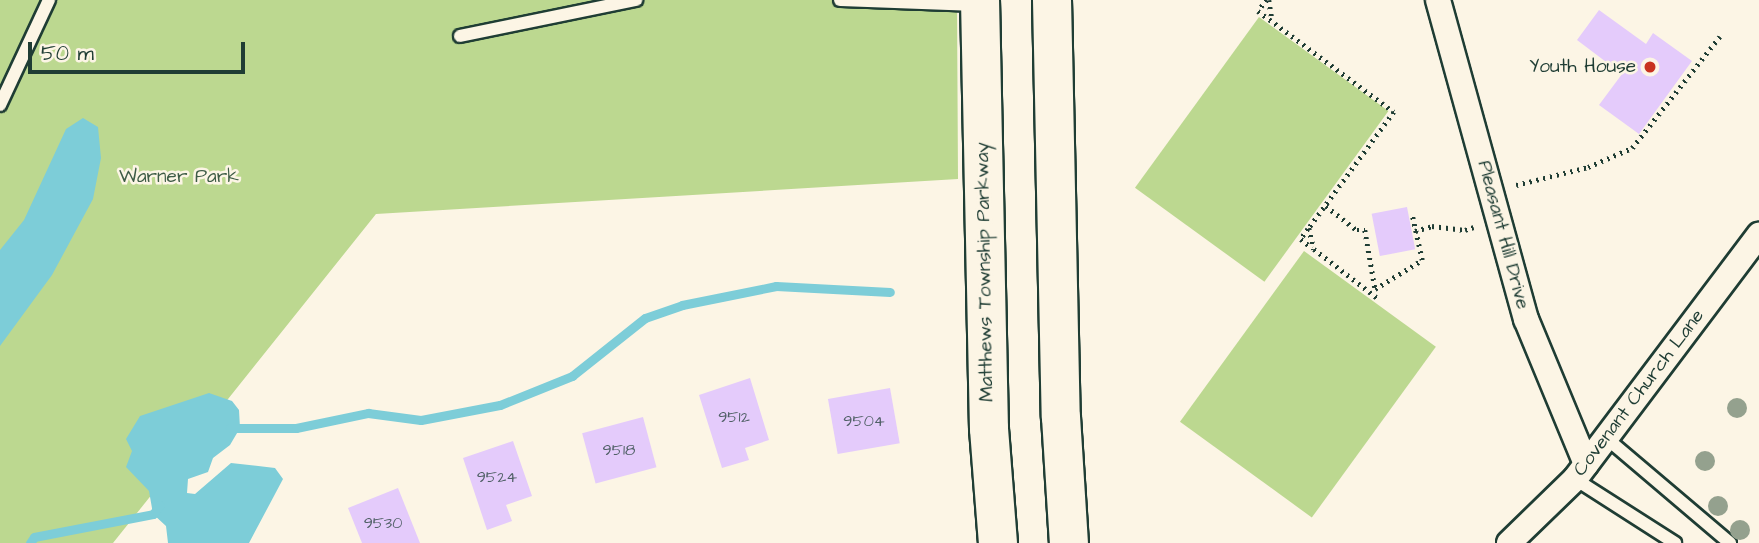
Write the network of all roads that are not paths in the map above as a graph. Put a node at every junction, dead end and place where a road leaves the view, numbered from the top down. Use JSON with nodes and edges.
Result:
{"nodes":[{"id":1,"x":49,"y":0,"type":"edge"},
{"id":2,"x":636,"y":0,"type":"edge"},
{"id":3,"x":840,"y":0,"type":"edge"},
{"id":4,"x":1052,"y":0,"type":"edge"},
{"id":5,"x":1438,"y":0,"type":"edge"},
{"id":6,"x":980,"y":3,"type":"edge"},
{"id":7,"x":460,"y":36,"type":"dead end"},
{"id":8,"x":0,"y":105,"type":"edge"},
{"id":9,"x":1759,"y":235,"type":"edge"},
{"id":10,"x":1605,"y":437,"type":"junction"},
{"id":11,"x":1581,"y":471,"type":"junction"},
{"id":12,"x":998,"y":543,"type":"edge"},
{"id":13,"x":1069,"y":543,"type":"edge"},
{"id":14,"x":1509,"y":543,"type":"edge"},
{"id":15,"x":1675,"y":543,"type":"edge"},
{"id":16,"x":1730,"y":543,"type":"edge"}],
"edges":[{"from":1,"to":8,"type":"lane"},
{"from":2,"to":7,"type":"lane"},
{"from":3,"to":6,"type":"lane"},
{"from":4,"to":13,"type":"main road"},
{"from":5,"to":11,"type":"street","name":"Pleasant Hill Drive"},
{"from":6,"to":12,"type":"main road","name":"Matthews Township Parkway"},
{"from":9,"to":10,"type":"street","name":"Covenant Church Lane"},
{"from":10,"to":11,"type":"street","name":"Covenant Church Lane"},
{"from":10,"to":16,"type":"lane"},
{"from":11,"to":14,"type":"street","name":"Covenant Church Lane"},
{"from":11,"to":15,"type":"lane"}]}
